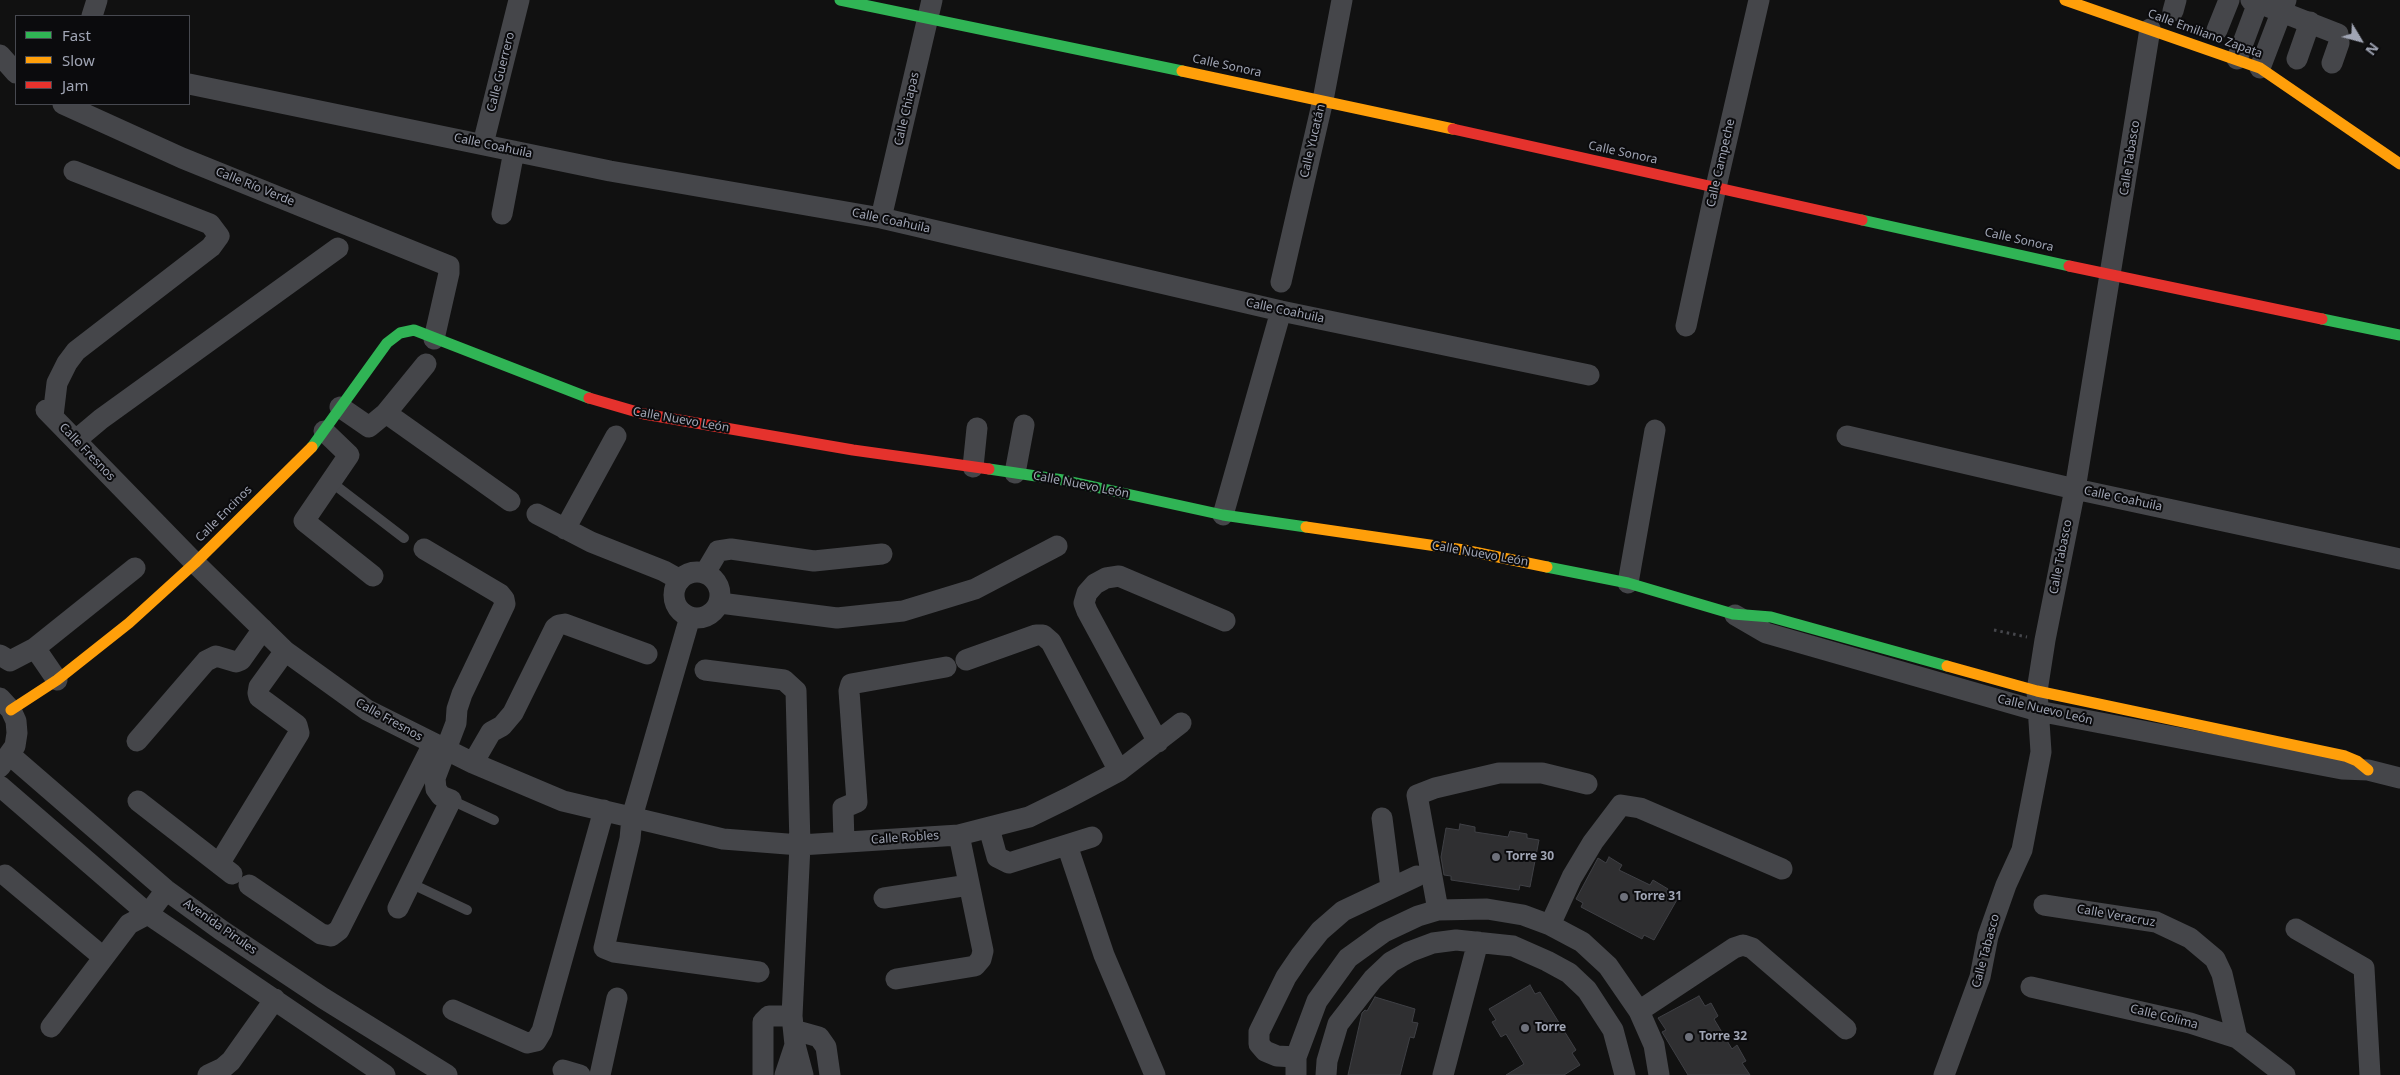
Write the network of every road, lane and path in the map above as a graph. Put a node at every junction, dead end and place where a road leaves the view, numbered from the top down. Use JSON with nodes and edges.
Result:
{"nodes":[{"id":1,"x":97,"y":0,"type":"edge"},
{"id":2,"x":519,"y":0,"type":"edge"},
{"id":3,"x":840,"y":0,"type":"edge"},
{"id":4,"x":1342,"y":0,"type":"edge"},
{"id":5,"x":1759,"y":0,"type":"edge"},
{"id":6,"x":2065,"y":0,"type":"edge"},
{"id":7,"x":2229,"y":0,"type":"edge"},
{"id":8,"x":2256,"y":1,"type":"edge"},
{"id":9,"x":2284,"y":6,"type":"edge"},
{"id":10,"x":930,"y":10,"type":"edge"},
{"id":11,"x":92,"y":15,"type":"edge"},
{"id":12,"x":2310,"y":22,"type":"junction"},
{"id":13,"x":2150,"y":28,"type":"junction"},
{"id":14,"x":2217,"y":30,"type":"dead end"},
{"id":15,"x":0,"y":54,"type":"edge"},
{"id":16,"x":15,"y":54,"type":"edge"},
{"id":17,"x":2237,"y":59,"type":"junction"},
{"id":18,"x":2297,"y":59,"type":"dead end"},
{"id":19,"x":2332,"y":64,"type":"dead end"},
{"id":20,"x":2260,"y":68,"type":"junction"},
{"id":21,"x":15,"y":72,"type":"edge"},
{"id":22,"x":190,"y":84,"type":"edge"},
{"id":23,"x":1323,"y":100,"type":"junction"},
{"id":24,"x":65,"y":105,"type":"edge"},
{"id":25,"x":483,"y":144,"type":"junction"},
{"id":26,"x":514,"y":151,"type":"junction"},
{"id":27,"x":2400,"y":164,"type":"edge"},
{"id":28,"x":74,"y":171,"type":"dead end"},
{"id":29,"x":1716,"y":187,"type":"junction"},
{"id":30,"x":502,"y":214,"type":"dead end"},
{"id":31,"x":881,"y":218,"type":"junction"},
{"id":32,"x":338,"y":248,"type":"dead end"},
{"id":33,"x":2112,"y":275,"type":"junction"},
{"id":34,"x":1280,"y":282,"type":"dead end"},
{"id":35,"x":1281,"y":311,"type":"junction"},
{"id":36,"x":1686,"y":326,"type":"dead end"},
{"id":37,"x":2400,"y":335,"type":"edge"},
{"id":38,"x":434,"y":339,"type":"junction"},
{"id":39,"x":426,"y":364,"type":"dead end"},
{"id":40,"x":1589,"y":375,"type":"dead end"},
{"id":41,"x":340,"y":407,"type":"junction"},
{"id":42,"x":386,"y":413,"type":"junction"},
{"id":43,"x":1024,"y":426,"type":"dead end"},
{"id":44,"x":978,"y":428,"type":"dead end"},
{"id":45,"x":1655,"y":430,"type":"dead end"},
{"id":46,"x":324,"y":431,"type":"junction"},
{"id":47,"x":616,"y":436,"type":"dead end"},
{"id":48,"x":1847,"y":436,"type":"dead end"},
{"id":49,"x":76,"y":440,"type":"junction"},
{"id":50,"x":973,"y":467,"type":"junction"},
{"id":51,"x":1015,"y":473,"type":"junction"},
{"id":52,"x":332,"y":482,"type":"junction"},
{"id":53,"x":2075,"y":489,"type":"junction"},
{"id":54,"x":510,"y":501,"type":"dead end"},
{"id":55,"x":537,"y":514,"type":"dead end"},
{"id":56,"x":1224,"y":515,"type":"junction"},
{"id":57,"x":565,"y":529,"type":"junction"},
{"id":58,"x":404,"y":538,"type":"dead end"},
{"id":59,"x":1057,"y":546,"type":"dead end"},
{"id":60,"x":424,"y":550,"type":"dead end"},
{"id":61,"x":882,"y":554,"type":"dead end"},
{"id":62,"x":2400,"y":559,"type":"edge"},
{"id":63,"x":194,"y":563,"type":"junction"},
{"id":64,"x":135,"y":568,"type":"dead end"},
{"id":65,"x":705,"y":573,"type":"junction"},
{"id":66,"x":373,"y":576,"type":"dead end"},
{"id":67,"x":680,"y":580,"type":"junction"},
{"id":68,"x":1628,"y":583,"type":"junction"},
{"id":69,"x":720,"y":603,"type":"junction"},
{"id":70,"x":1733,"y":614,"type":"joint"},
{"id":71,"x":690,"y":617,"type":"junction"},
{"id":72,"x":1225,"y":621,"type":"dead end"},
{"id":73,"x":263,"y":629,"type":"junction"},
{"id":74,"x":1994,"y":630,"type":"dead end"},
{"id":75,"x":2044,"y":640,"type":"junction"},
{"id":76,"x":35,"y":648,"type":"junction"},
{"id":77,"x":285,"y":651,"type":"junction"},
{"id":78,"x":647,"y":654,"type":"dead end"},
{"id":79,"x":0,"y":655,"type":"edge"},
{"id":80,"x":704,"y":670,"type":"dead end"},
{"id":81,"x":57,"y":680,"type":"junction"},
{"id":82,"x":2037,"y":701,"type":"junction"},
{"id":83,"x":6,"y":704,"type":"edge"},
{"id":84,"x":1181,"y":723,"type":"dead end"},
{"id":85,"x":137,"y":740,"type":"dead end"},
{"id":86,"x":1158,"y":742,"type":"junction"},
{"id":87,"x":439,"y":746,"type":"junction"},
{"id":88,"x":5,"y":761,"type":"edge"},
{"id":89,"x":473,"y":763,"type":"junction"},
{"id":90,"x":1119,"y":771,"type":"junction"},
{"id":91,"x":2400,"y":778,"type":"edge"},
{"id":92,"x":1587,"y":784,"type":"dead end"},
{"id":93,"x":0,"y":786,"type":"edge"},
{"id":94,"x":451,"y":800,"type":"junction"},
{"id":95,"x":138,"y":801,"type":"dead end"},
{"id":96,"x":604,"y":810,"type":"junction"},
{"id":97,"x":632,"y":817,"type":"junction"},
{"id":98,"x":1382,"y":818,"type":"dead end"},
{"id":99,"x":494,"y":820,"type":"dead end"},
{"id":100,"x":989,"y":828,"type":"junction"},
{"id":101,"x":959,"y":835,"type":"junction"},
{"id":102,"x":1092,"y":837,"type":"dead end"},
{"id":103,"x":844,"y":842,"type":"junction"},
{"id":104,"x":800,"y":845,"type":"junction"},
{"id":105,"x":1066,"y":845,"type":"junction"},
{"id":106,"x":1782,"y":869,"type":"dead end"},
{"id":107,"x":233,"y":874,"type":"junction"},
{"id":108,"x":5,"y":875,"type":"dead end"},
{"id":109,"x":1417,"y":876,"type":"dead end"},
{"id":110,"x":410,"y":882,"type":"junction"},
{"id":111,"x":968,"y":885,"type":"junction"},
{"id":112,"x":1391,"y":888,"type":"junction"},
{"id":113,"x":166,"y":890,"type":"junction"},
{"id":114,"x":884,"y":898,"type":"dead end"},
{"id":115,"x":2044,"y":905,"type":"dead end"},
{"id":116,"x":398,"y":908,"type":"dead end"},
{"id":117,"x":467,"y":910,"type":"dead end"},
{"id":118,"x":1438,"y":910,"type":"junction"},
{"id":119,"x":148,"y":914,"type":"junction"},
{"id":120,"x":1524,"y":915,"type":"junction"},
{"id":121,"x":1550,"y":926,"type":"junction"},
{"id":122,"x":2296,"y":928,"type":"dead end"},
{"id":123,"x":1478,"y":942,"type":"junction"},
{"id":124,"x":1513,"y":946,"type":"junction"},
{"id":125,"x":103,"y":956,"type":"junction"},
{"id":126,"x":758,"y":972,"type":"dead end"},
{"id":127,"x":896,"y":979,"type":"dead end"},
{"id":128,"x":2031,"y":987,"type":"dead end"},
{"id":129,"x":275,"y":998,"type":"junction"},
{"id":130,"x":617,"y":998,"type":"dead end"},
{"id":131,"x":453,"y":1010,"type":"dead end"},
{"id":132,"x":1639,"y":1011,"type":"junction"},
{"id":133,"x":51,"y":1027,"type":"dead end"},
{"id":134,"x":794,"y":1030,"type":"junction"},
{"id":135,"x":1846,"y":1030,"type":"dead end"},
{"id":136,"x":2236,"y":1038,"type":"junction"},
{"id":137,"x":1296,"y":1066,"type":"edge"},
{"id":138,"x":208,"y":1075,"type":"edge"},
{"id":139,"x":385,"y":1075,"type":"edge"},
{"id":140,"x":447,"y":1075,"type":"edge"},
{"id":141,"x":600,"y":1075,"type":"edge"},
{"id":142,"x":763,"y":1075,"type":"edge"},
{"id":143,"x":785,"y":1075,"type":"edge"},
{"id":144,"x":803,"y":1075,"type":"edge"},
{"id":145,"x":830,"y":1075,"type":"edge"},
{"id":146,"x":1155,"y":1075,"type":"edge"},
{"id":147,"x":1326,"y":1075,"type":"edge"},
{"id":148,"x":1443,"y":1075,"type":"edge"},
{"id":149,"x":1625,"y":1075,"type":"edge"},
{"id":150,"x":1659,"y":1075,"type":"edge"},
{"id":151,"x":1944,"y":1075,"type":"edge"},
{"id":152,"x":2285,"y":1075,"type":"edge"},
{"id":153,"x":2370,"y":1075,"type":"edge"}],
"edges":[{"from":1,"to":11,"type":"street"},
{"from":2,"to":25,"type":"street","name":"Calle Guerrero"},
{"from":3,"to":10,"type":"street","name":"Calle Sonora"},
{"from":4,"to":23,"type":"street","name":"Calle Yucatán"},
{"from":5,"to":29,"type":"street","name":"Calle Campeche"},
{"from":6,"to":13,"type":"street","name":"Calle Emiliano Zapata"},
{"from":7,"to":14,"type":"street"},
{"from":8,"to":9,"type":"street"},
{"from":8,"to":17,"type":"street"},
{"from":9,"to":12,"type":"street"},
{"from":9,"to":20,"type":"street"},
{"from":10,"to":23,"type":"street","name":"Calle Sonora"},
{"from":10,"to":31,"type":"street","name":"Calle Chiapas"},
{"from":12,"to":18,"type":"street"},
{"from":12,"to":19,"type":"street"},
{"from":13,"to":17,"type":"street","name":"Calle Emiliano Zapata"},
{"from":13,"to":33,"type":"street","name":"Calle Tabasco"},
{"from":15,"to":16,"type":"street"},
{"from":15,"to":21,"type":"street"},
{"from":17,"to":20,"type":"street","name":"Calle Emiliano Zapata"},
{"from":20,"to":27,"type":"street","name":"Calle Emiliano Zapata"},
{"from":22,"to":25,"type":"street","name":"Calle Coahuila"},
{"from":23,"to":29,"type":"street","name":"Calle Sonora"},
{"from":23,"to":34,"type":"street","name":"Calle Yucatán"},
{"from":24,"to":38,"type":"street","name":"Calle Río Verde"},
{"from":25,"to":26,"type":"street","name":"Calle Coahuila"},
{"from":26,"to":30,"type":"street"},
{"from":26,"to":31,"type":"street","name":"Calle Coahuila"},
{"from":28,"to":49,"type":"street","name":"Calle Fresnos"},
{"from":29,"to":33,"type":"street","name":"Calle Sonora"},
{"from":29,"to":36,"type":"street","name":"Calle Campeche"},
{"from":31,"to":35,"type":"street","name":"Calle Coahuila"},
{"from":32,"to":49,"type":"street"},
{"from":33,"to":37,"type":"street","name":"Calle Sonora"},
{"from":33,"to":53,"type":"street","name":"Calle Tabasco"},
{"from":35,"to":40,"type":"street","name":"Calle Coahuila"},
{"from":35,"to":56,"type":"street"},
{"from":38,"to":41,"type":"street","name":"Calle Encinos"},
{"from":38,"to":50,"type":"street","name":"Calle Nuevo León"},
{"from":39,"to":42,"type":"street"},
{"from":41,"to":42,"type":"street"},
{"from":41,"to":46,"type":"street","name":"Calle Encinos"},
{"from":42,"to":54,"type":"street"},
{"from":43,"to":51,"type":"street"},
{"from":44,"to":50,"type":"street"},
{"from":45,"to":68,"type":"street"},
{"from":46,"to":52,"type":"street"},
{"from":46,"to":63,"type":"street","name":"Calle Encinos"},
{"from":47,"to":57,"type":"street"},
{"from":48,"to":53,"type":"street","name":"Calle Coahuila"},
{"from":49,"to":63,"type":"street","name":"Calle Fresnos"},
{"from":50,"to":51,"type":"street","name":"Calle Nuevo León"},
{"from":51,"to":56,"type":"street","name":"Calle Nuevo León"},
{"from":52,"to":58,"type":"lane"},
{"from":52,"to":66,"type":"street"},
{"from":53,"to":62,"type":"street","name":"Calle Coahuila"},
{"from":53,"to":75,"type":"street","name":"Calle Tabasco"},
{"from":55,"to":57,"type":"street"},
{"from":56,"to":68,"type":"street","name":"Calle Nuevo León"},
{"from":57,"to":67,"type":"street"},
{"from":59,"to":69,"type":"street"},
{"from":60,"to":87,"type":"street"},
{"from":61,"to":65,"type":"street"},
{"from":63,"to":73,"type":"street","name":"Calle Fresnos"},
{"from":63,"to":81,"type":"street","name":"Calle Encinos"},
{"from":64,"to":76,"type":"street"},
{"from":65,"to":67,"type":"street"},
{"from":65,"to":69,"type":"street"},
{"from":67,"to":71,"type":"street"},
{"from":68,"to":70,"type":"street","name":"Calle Nuevo León"},
{"from":69,"to":71,"type":"street"},
{"from":70,"to":82,"type":"street","name":"Calle Nuevo León"},
{"from":71,"to":97,"type":"street"},
{"from":72,"to":86,"type":"street"},
{"from":73,"to":77,"type":"street","name":"Calle Fresnos"},
{"from":73,"to":85,"type":"street"},
{"from":74,"to":75,"type":"path"},
{"from":75,"to":82,"type":"street","name":"Calle Tabasco"},
{"from":76,"to":79,"type":"street"},
{"from":76,"to":81,"type":"street"},
{"from":77,"to":87,"type":"street","name":"Calle Fresnos"},
{"from":77,"to":107,"type":"street"},
{"from":78,"to":89,"type":"street"},
{"from":80,"to":104,"type":"street"},
{"from":81,"to":83,"type":"street","name":"Calle Encinos"},
{"from":82,"to":91,"type":"street","name":"Calle Nuevo León"},
{"from":82,"to":151,"type":"street","name":"Calle Tabasco"},
{"from":83,"to":88,"type":"street"},
{"from":84,"to":86,"type":"street","name":"Calle Robles"},
{"from":86,"to":90,"type":"street","name":"Calle Robles"},
{"from":87,"to":89,"type":"street","name":"Calle Fresnos"},
{"from":87,"to":94,"type":"street"},
{"from":87,"to":107,"type":"street"},
{"from":88,"to":113,"type":"street","name":"Avenida Pirules"},
{"from":89,"to":96,"type":"street","name":"Calle Fresnos"},
{"from":90,"to":100,"type":"street","name":"Calle Robles"},
{"from":90,"to":103,"type":"street"},
{"from":92,"to":118,"type":"street"},
{"from":93,"to":119,"type":"street"},
{"from":94,"to":99,"type":"lane"},
{"from":94,"to":110,"type":"street"},
{"from":95,"to":107,"type":"street"},
{"from":96,"to":97,"type":"street","name":"Calle Fresnos"},
{"from":96,"to":131,"type":"street"},
{"from":97,"to":104,"type":"street","name":"Calle Fresnos"},
{"from":97,"to":126,"type":"street"},
{"from":98,"to":112,"type":"street"},
{"from":100,"to":101,"type":"street","name":"Calle Robles"},
{"from":100,"to":105,"type":"street"},
{"from":101,"to":103,"type":"street","name":"Calle Robles"},
{"from":101,"to":111,"type":"street"},
{"from":102,"to":105,"type":"street"},
{"from":103,"to":104,"type":"street","name":"Calle Robles"},
{"from":104,"to":134,"type":"street"},
{"from":105,"to":146,"type":"street"},
{"from":106,"to":121,"type":"street"},
{"from":108,"to":125,"type":"street"},
{"from":109,"to":112,"type":"street"},
{"from":110,"to":116,"type":"street"},
{"from":110,"to":117,"type":"lane"},
{"from":111,"to":114,"type":"street"},
{"from":111,"to":127,"type":"street"},
{"from":112,"to":137,"type":"street"},
{"from":113,"to":119,"type":"street"},
{"from":113,"to":140,"type":"street","name":"Avenida Pirules"},
{"from":115,"to":136,"type":"street","name":"Calle Veracruz"},
{"from":118,"to":120,"type":"street"},
{"from":118,"to":137,"type":"street"},
{"from":119,"to":125,"type":"street"},
{"from":119,"to":129,"type":"street"},
{"from":120,"to":121,"type":"street"},
{"from":120,"to":124,"type":"street"},
{"from":121,"to":132,"type":"street"},
{"from":122,"to":153,"type":"street"},
{"from":123,"to":124,"type":"street"},
{"from":123,"to":147,"type":"street"},
{"from":123,"to":148,"type":"street"},
{"from":124,"to":149,"type":"street"},
{"from":125,"to":133,"type":"street"},
{"from":128,"to":136,"type":"street","name":"Calle Colima"},
{"from":129,"to":138,"type":"street"},
{"from":129,"to":139,"type":"street"},
{"from":130,"to":141,"type":"street"},
{"from":132,"to":135,"type":"street"},
{"from":132,"to":150,"type":"street"},
{"from":134,"to":142,"type":"street"},
{"from":134,"to":143,"type":"street"},
{"from":134,"to":144,"type":"street"},
{"from":134,"to":145,"type":"street"},
{"from":136,"to":152,"type":"street","name":"Calle Colima"}]}
